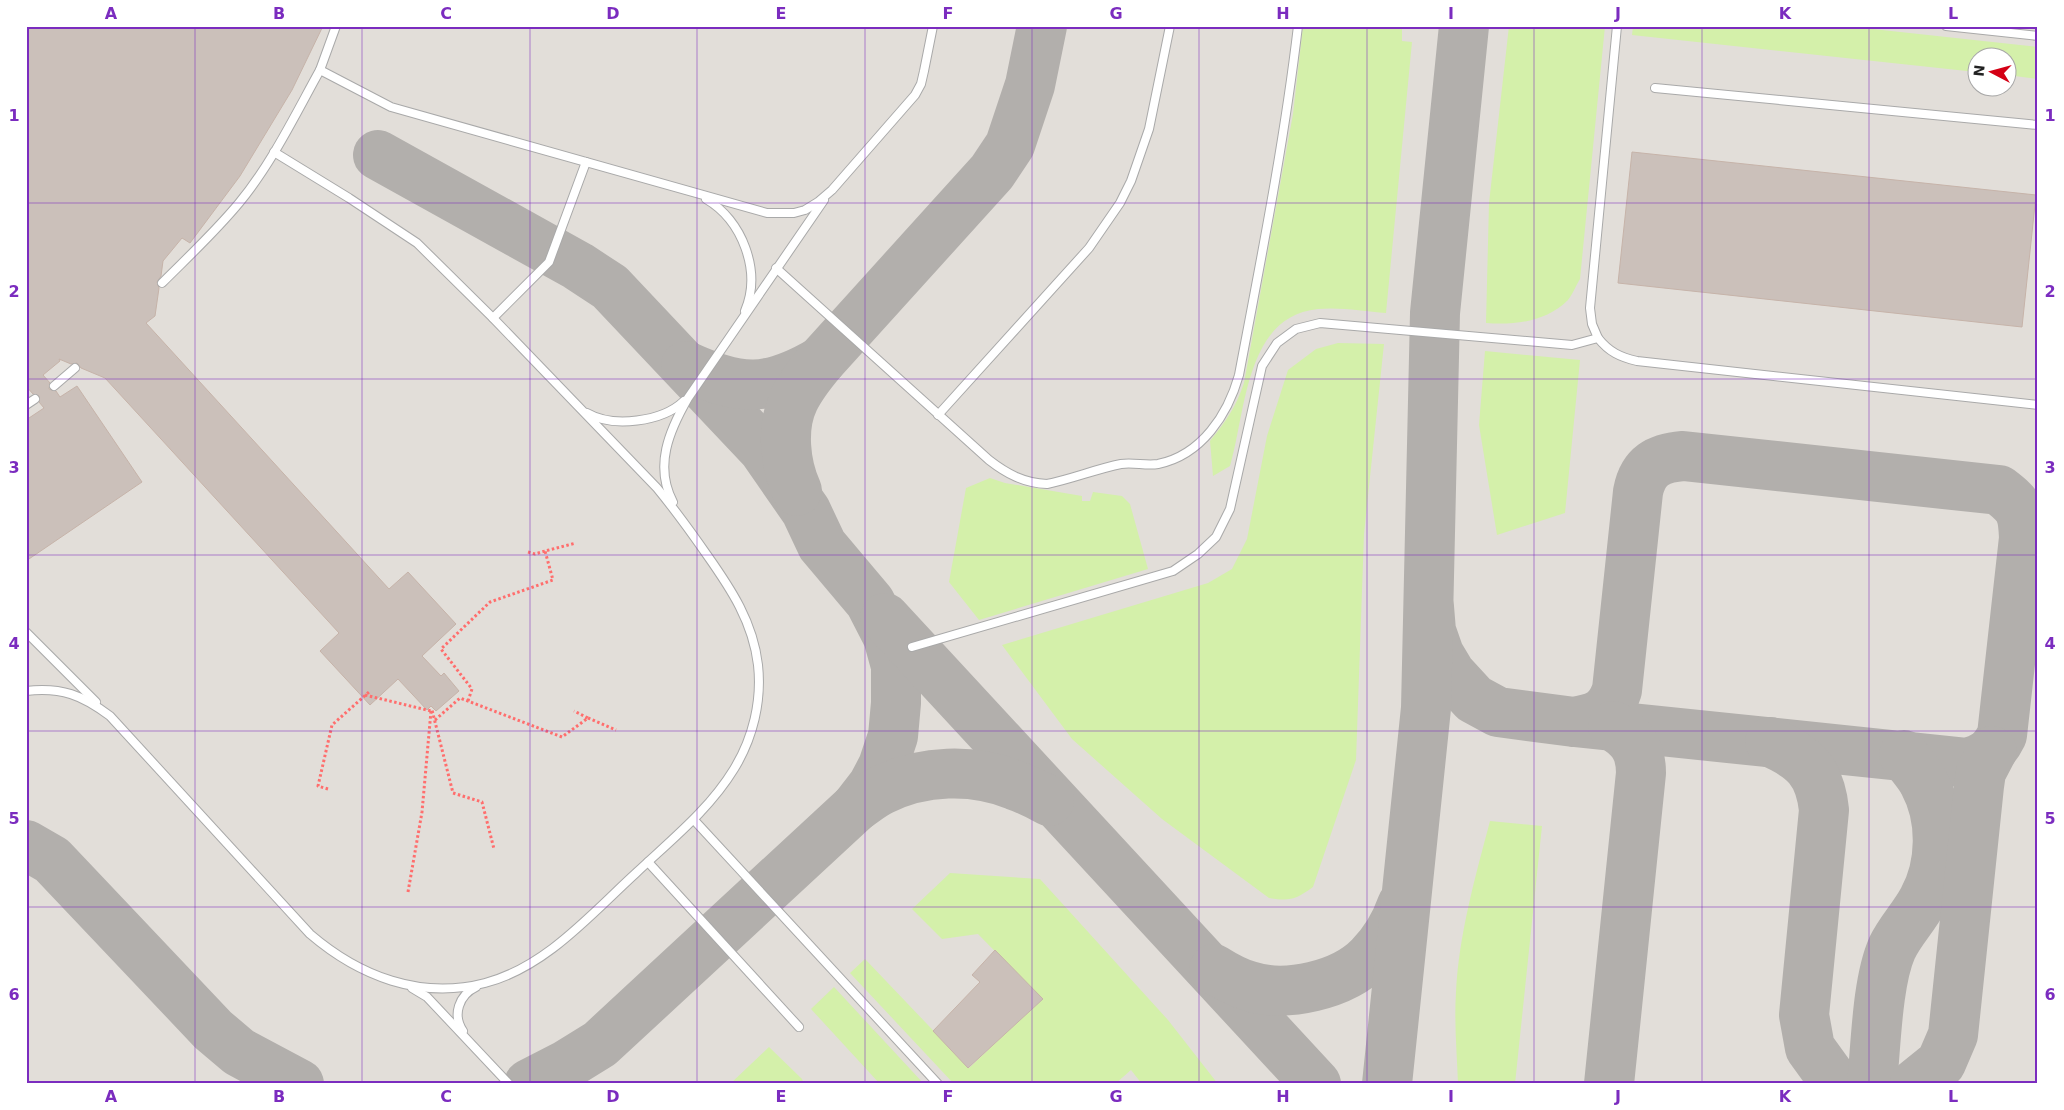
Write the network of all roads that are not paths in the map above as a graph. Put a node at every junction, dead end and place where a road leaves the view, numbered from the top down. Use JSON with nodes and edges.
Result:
{"nodes":[{"id":1,"x":336,"y":26,"type":"edge"},
{"id":2,"x":933,"y":26,"type":"edge"},
{"id":3,"x":1170,"y":26,"type":"edge"},
{"id":4,"x":1298,"y":26,"type":"edge"},
{"id":5,"x":1617,"y":26,"type":"edge"},
{"id":6,"x":1946,"y":26,"type":"edge"},
{"id":7,"x":2038,"y":36,"type":"edge"},
{"id":8,"x":320,"y":70,"type":"junction"},
{"id":9,"x":1655,"y":88,"type":"dead end"},
{"id":10,"x":2038,"y":125,"type":"edge"},
{"id":11,"x":274,"y":152,"type":"junction"},
{"id":12,"x":586,"y":162,"type":"junction"},
{"id":13,"x":832,"y":190,"type":"junction"},
{"id":14,"x":698,"y":194,"type":"junction"},
{"id":15,"x":776,"y":268,"type":"junction"},
{"id":16,"x":162,"y":283,"type":"dead end"},
{"id":17,"x":493,"y":318,"type":"junction"},
{"id":18,"x":740,"y":322,"type":"junction"},
{"id":19,"x":1598,"y":338,"type":"junction"},
{"id":20,"x":75,"y":368,"type":"dead end"},
{"id":21,"x":54,"y":386,"type":"dead end"},
{"id":22,"x":688,"y":398,"type":"junction"},
{"id":23,"x":35,"y":399,"type":"dead end"},
{"id":24,"x":26,"y":405,"type":"edge"},
{"id":25,"x":2038,"y":405,"type":"edge"},
{"id":26,"x":577,"y":407,"type":"junction"},
{"id":27,"x":938,"y":415,"type":"junction"},
{"id":28,"x":679,"y":515,"type":"junction"},
{"id":29,"x":26,"y":632,"type":"edge"},
{"id":30,"x":912,"y":646,"type":"dead end"},
{"id":31,"x":26,"y":691,"type":"edge"},
{"id":32,"x":110,"y":716,"type":"junction"},
{"id":33,"x":694,"y":820,"type":"junction"},
{"id":34,"x":648,"y":862,"type":"junction"},
{"id":35,"x":398,"y":983,"type":"junction"},
{"id":36,"x":485,"y":983,"type":"junction"},
{"id":37,"x":799,"y":1027,"type":"dead end"},
{"id":38,"x":469,"y":1041,"type":"junction"},
{"id":39,"x":509,"y":1084,"type":"edge"},
{"id":40,"x":938,"y":1084,"type":"edge"}],
"edges":[{"from":1,"to":8,"type":"lane"},
{"from":2,"to":13,"type":"lane"},
{"from":3,"to":27,"type":"lane"},
{"from":4,"to":27,"type":"lane"},
{"from":5,"to":19,"type":"lane"},
{"from":6,"to":7,"type":"lane"},
{"from":8,"to":11,"type":"lane"},
{"from":8,"to":12,"type":"lane"},
{"from":9,"to":10,"type":"lane"},
{"from":11,"to":16,"type":"lane"},
{"from":11,"to":17,"type":"lane"},
{"from":12,"to":14,"type":"lane"},
{"from":12,"to":17,"type":"lane"},
{"from":13,"to":14,"type":"lane"},
{"from":13,"to":15,"type":"lane"},
{"from":14,"to":18,"type":"lane"},
{"from":15,"to":18,"type":"lane"},
{"from":15,"to":27,"type":"lane"},
{"from":17,"to":26,"type":"lane"},
{"from":18,"to":22,"type":"lane"},
{"from":19,"to":25,"type":"lane"},
{"from":19,"to":30,"type":"lane"},
{"from":20,"to":21,"type":"lane"},
{"from":22,"to":26,"type":"lane"},
{"from":22,"to":28,"type":"lane"},
{"from":23,"to":24,"type":"lane"},
{"from":26,"to":28,"type":"lane"},
{"from":28,"to":33,"type":"lane"},
{"from":29,"to":32,"type":"lane"},
{"from":31,"to":32,"type":"lane"},
{"from":32,"to":35,"type":"lane"},
{"from":33,"to":34,"type":"lane"},
{"from":33,"to":40,"type":"lane"},
{"from":34,"to":36,"type":"lane"},
{"from":34,"to":37,"type":"lane"},
{"from":35,"to":36,"type":"lane"},
{"from":35,"to":38,"type":"lane"},
{"from":36,"to":38,"type":"lane"},
{"from":38,"to":39,"type":"lane"}]}
